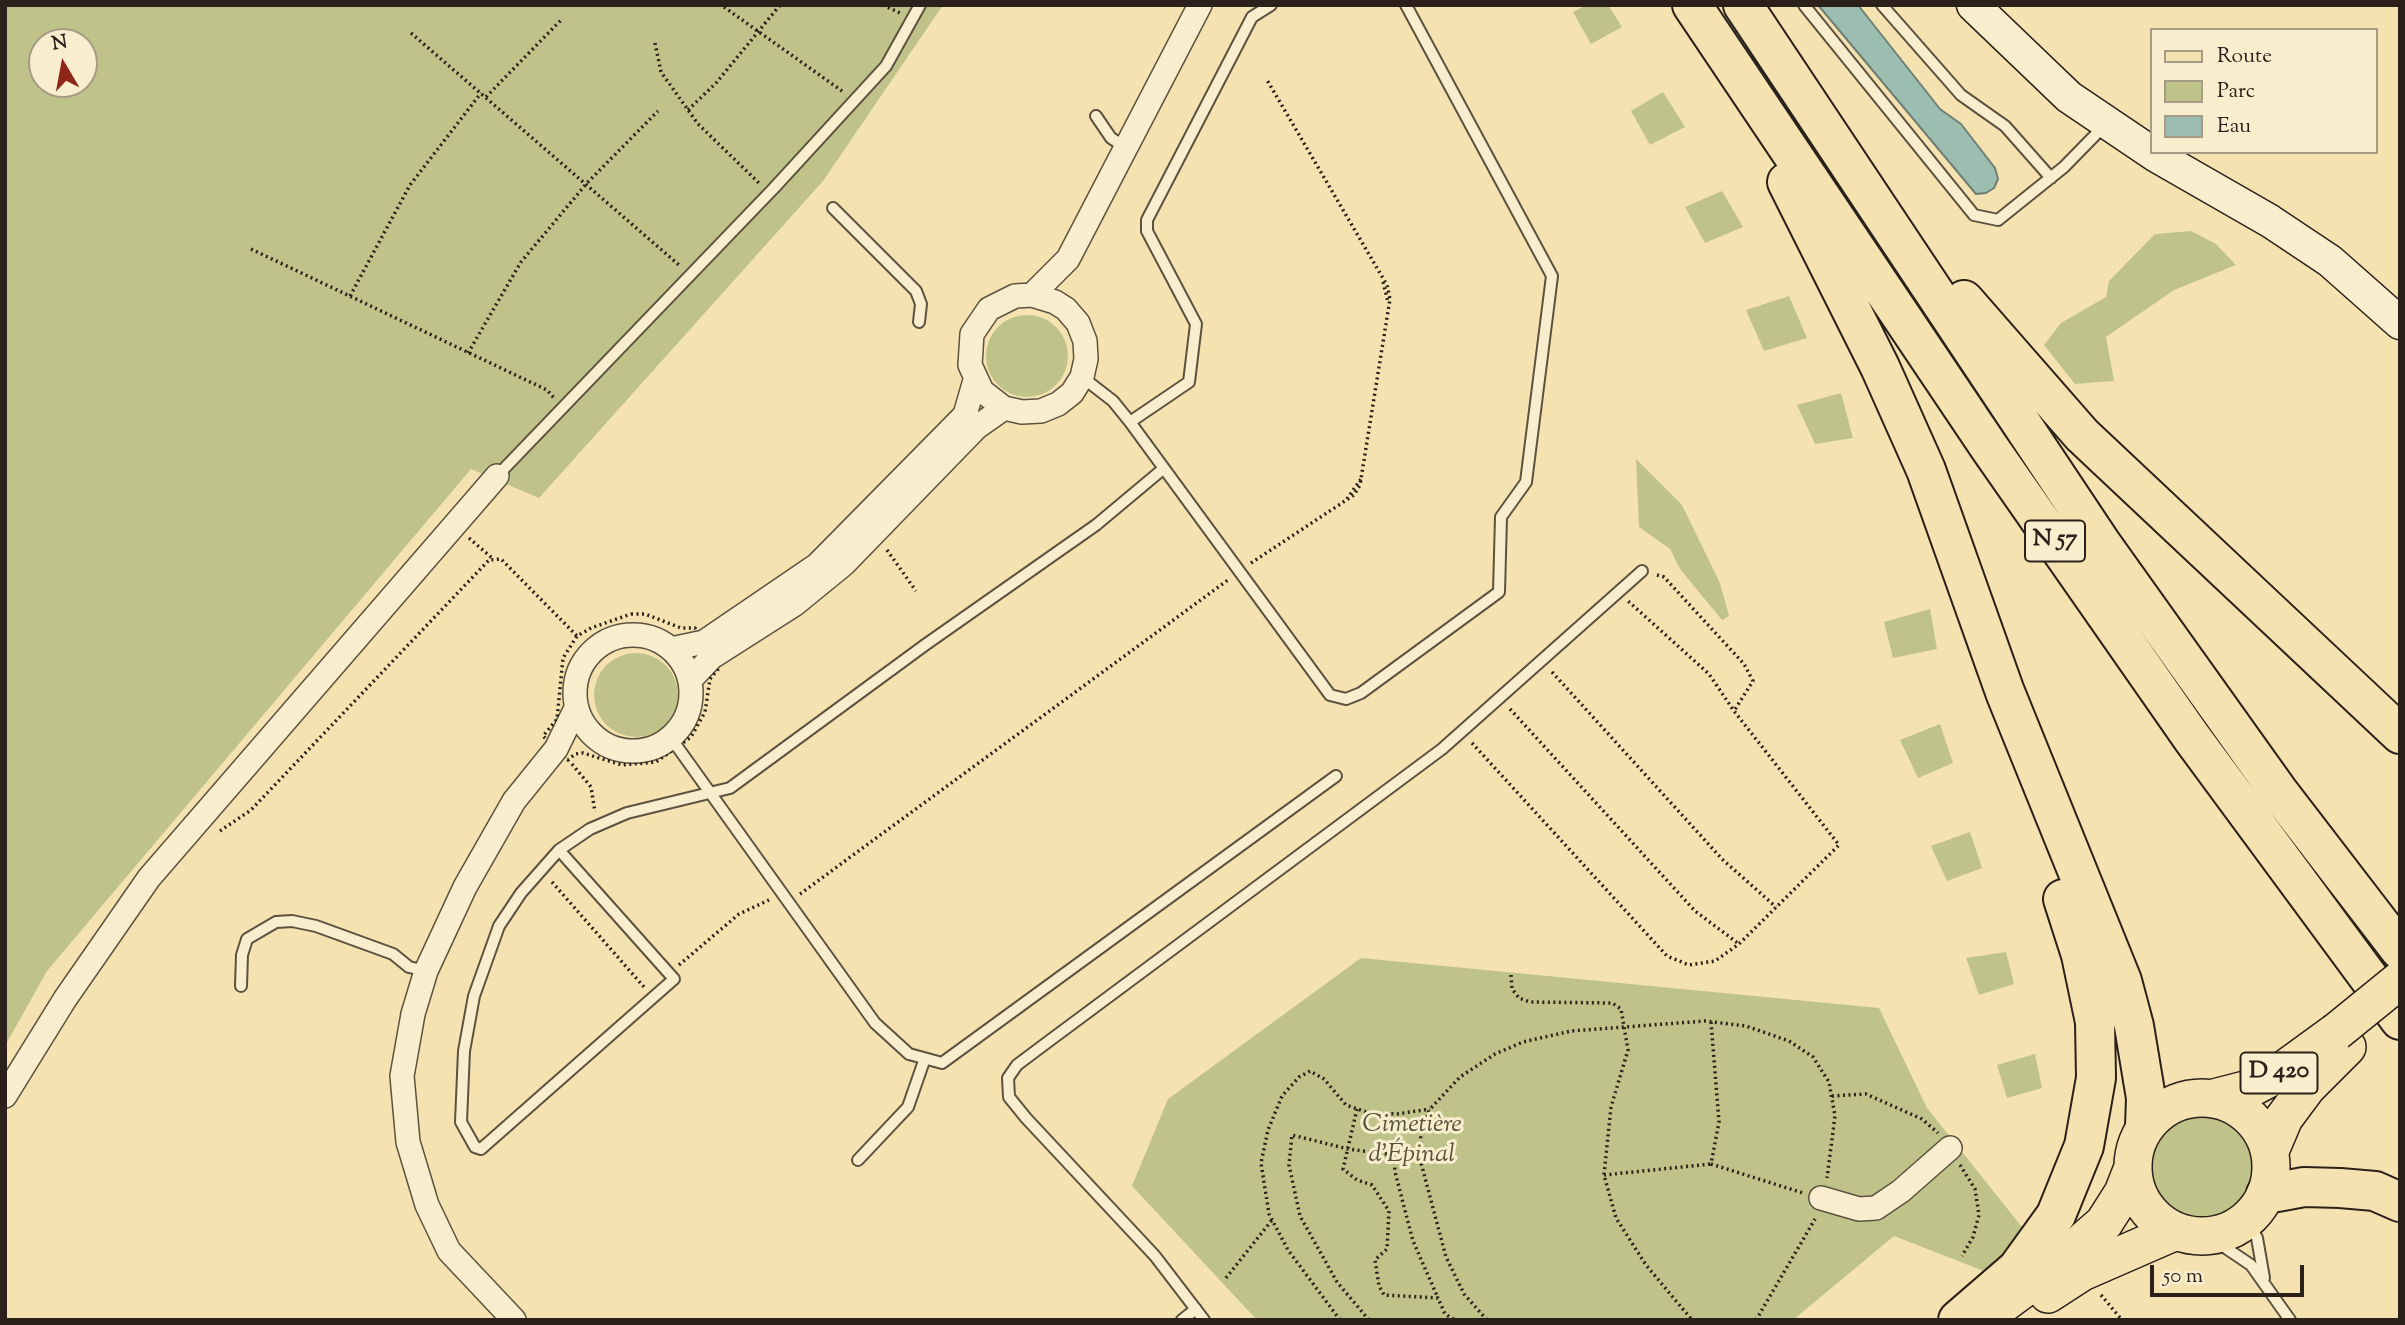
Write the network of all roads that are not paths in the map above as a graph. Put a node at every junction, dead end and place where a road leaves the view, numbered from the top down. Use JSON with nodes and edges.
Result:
{"nodes":[{"id":1,"x":920,"y":5,"type":"edge"},
{"id":2,"x":1200,"y":5,"type":"edge"},
{"id":3,"x":1271,"y":5,"type":"edge"},
{"id":4,"x":1406,"y":5,"type":"edge"},
{"id":5,"x":1692,"y":5,"type":"edge"},
{"id":6,"x":1743,"y":5,"type":"edge"},
{"id":7,"x":1804,"y":5,"type":"edge"},
{"id":8,"x":1882,"y":5,"type":"edge"},
{"id":9,"x":1973,"y":5,"type":"edge"},
{"id":10,"x":1722,"y":52,"type":"junction"},
{"id":11,"x":1096,"y":116,"type":"dead end"},
{"id":12,"x":2107,"y":122,"type":"junction"},
{"id":13,"x":1125,"y":147,"type":"junction"},
{"id":14,"x":2150,"y":152,"type":"edge"},
{"id":15,"x":2154,"y":154,"type":"edge"},
{"id":16,"x":2051,"y":178,"type":"junction"},
{"id":17,"x":1861,"y":187,"type":"junction"},
{"id":18,"x":833,"y":208,"type":"dead end"},
{"id":19,"x":1068,"y":259,"type":"junction"},
{"id":20,"x":1032,"y":296,"type":"junction"},
{"id":21,"x":1066,"y":309,"type":"junction"},
{"id":22,"x":919,"y":322,"type":"dead end"},
{"id":23,"x":2400,"y":323,"type":"edge"},
{"id":24,"x":1082,"y":377,"type":"junction"},
{"id":25,"x":975,"y":380,"type":"junction"},
{"id":26,"x":1004,"y":408,"type":"junction"},
{"id":27,"x":1130,"y":422,"type":"junction"},
{"id":28,"x":1163,"y":469,"type":"junction"},
{"id":29,"x":497,"y":476,"type":"joint"},
{"id":30,"x":1642,"y":571,"type":"road end"},
{"id":31,"x":671,"y":649,"type":"junction"},
{"id":32,"x":708,"y":650,"type":"junction"},
{"id":33,"x":690,"y":680,"type":"junction"},
{"id":34,"x":2005,"y":692,"type":"junction"},
{"id":35,"x":576,"y":708,"type":"junction"},
{"id":36,"x":2400,"y":734,"type":"edge"},
{"id":37,"x":594,"y":737,"type":"junction"},
{"id":38,"x":675,"y":743,"type":"junction"},
{"id":39,"x":551,"y":748,"type":"junction"},
{"id":40,"x":1336,"y":776,"type":"dead end"},
{"id":41,"x":712,"y":793,"type":"junction"},
{"id":42,"x":559,"y":850,"type":"junction"},
{"id":43,"x":2400,"y":950,"type":"edge"},
{"id":44,"x":426,"y":971,"type":"junction"},
{"id":45,"x":2400,"y":980,"type":"edge"},
{"id":46,"x":241,"y":986,"type":"dead end"},
{"id":47,"x":2400,"y":1004,"type":"edge"},
{"id":48,"x":2400,"y":1020,"type":"edge"},
{"id":49,"x":2341,"y":1039,"type":"junction"},
{"id":50,"x":923,"y":1061,"type":"junction"},
{"id":51,"x":5,"y":1096,"type":"edge"},
{"id":52,"x":2214,"y":1098,"type":"junction"},
{"id":53,"x":2145,"y":1126,"type":"junction"},
{"id":54,"x":1950,"y":1148,"type":"dead end"},
{"id":55,"x":2270,"y":1152,"type":"junction"},
{"id":56,"x":858,"y":1160,"type":"dead end"},
{"id":57,"x":2132,"y":1170,"type":"junction"},
{"id":58,"x":1821,"y":1199,"type":"road end"},
{"id":59,"x":2400,"y":1202,"type":"edge"},
{"id":60,"x":2256,"y":1206,"type":"junction"},
{"id":61,"x":2192,"y":1234,"type":"junction"},
{"id":62,"x":2264,"y":1285,"type":"junction"},
{"id":63,"x":1196,"y":1309,"type":"junction"},
{"id":64,"x":514,"y":1320,"type":"edge"},
{"id":65,"x":1182,"y":1320,"type":"edge"},
{"id":66,"x":1204,"y":1320,"type":"edge"},
{"id":67,"x":1958,"y":1320,"type":"edge"},
{"id":68,"x":1982,"y":1320,"type":"edge"},
{"id":69,"x":2009,"y":1320,"type":"edge"},
{"id":70,"x":2290,"y":1320,"type":"edge"}],
"edges":[{"from":1,"to":29,"type":"lane"},
{"from":2,"to":13,"type":"street"},
{"from":3,"to":27,"type":"lane"},
{"from":4,"to":28,"type":"lane"},
{"from":5,"to":10,"type":"highway","number":"N 57"},
{"from":6,"to":17,"type":"highway","number":"N 57"},
{"from":7,"to":16,"type":"lane"},
{"from":8,"to":16,"type":"lane"},
{"from":9,"to":12,"type":"street"},
{"from":10,"to":34,"type":"highway"},
{"from":10,"to":48,"type":"highway","number":"N 57"},
{"from":11,"to":13,"type":"lane"},
{"from":12,"to":14,"type":"street"},
{"from":12,"to":16,"type":"lane"},
{"from":13,"to":19,"type":"street"},
{"from":15,"to":23,"type":"street"},
{"from":17,"to":36,"type":"highway"},
{"from":17,"to":43,"type":"highway","number":"N 57"},
{"from":18,"to":22,"type":"lane"},
{"from":19,"to":20,"type":"street"},
{"from":19,"to":21,"type":"street"},
{"from":20,"to":21,"type":"street"},
{"from":20,"to":25,"type":"street"},
{"from":21,"to":24,"type":"street"},
{"from":24,"to":26,"type":"street"},
{"from":24,"to":27,"type":"lane"},
{"from":25,"to":26,"type":"street"},
{"from":25,"to":32,"type":"street"},
{"from":26,"to":32,"type":"street"},
{"from":27,"to":28,"type":"lane"},
{"from":28,"to":41,"type":"lane"},
{"from":29,"to":51,"type":"street"},
{"from":30,"to":63,"type":"lane"},
{"from":31,"to":32,"type":"street"},
{"from":31,"to":33,"type":"street"},
{"from":31,"to":35,"type":"street"},
{"from":32,"to":33,"type":"street"},
{"from":33,"to":38,"type":"street"},
{"from":34,"to":53,"type":"highway"},
{"from":34,"to":67,"type":"highway"},
{"from":35,"to":37,"type":"street"},
{"from":35,"to":39,"type":"street"},
{"from":37,"to":38,"type":"street"},
{"from":37,"to":39,"type":"street"},
{"from":38,"to":41,"type":"lane"},
{"from":39,"to":44,"type":"street"},
{"from":40,"to":50,"type":"lane"},
{"from":41,"to":42,"type":"lane"},
{"from":41,"to":50,"type":"lane"},
{"from":42,"to":42,"type":"lane"},
{"from":44,"to":46,"type":"lane"},
{"from":44,"to":64,"type":"street"},
{"from":45,"to":49,"type":"main road","number":"D 420","bridge":true},
{"from":47,"to":49,"type":"main road","number":"D 420"},
{"from":49,"to":52,"type":"main road","number":"D 420"},
{"from":49,"to":55,"type":"main road","number":"D 420"},
{"from":50,"to":56,"type":"lane"},
{"from":52,"to":53,"type":"main road"},
{"from":52,"to":55,"type":"main road"},
{"from":53,"to":57,"type":"main road"},
{"from":54,"to":58,"type":"street"},
{"from":55,"to":60,"type":"main road"},
{"from":57,"to":61,"type":"main road"},
{"from":57,"to":68,"type":"main road"},
{"from":59,"to":60,"type":"highway"},
{"from":60,"to":61,"type":"main road"},
{"from":60,"to":62,"type":"lane"},
{"from":61,"to":62,"type":"lane"},
{"from":61,"to":69,"type":"main road"},
{"from":62,"to":70,"type":"lane"},
{"from":63,"to":65,"type":"lane"},
{"from":63,"to":66,"type":"lane"}]}
